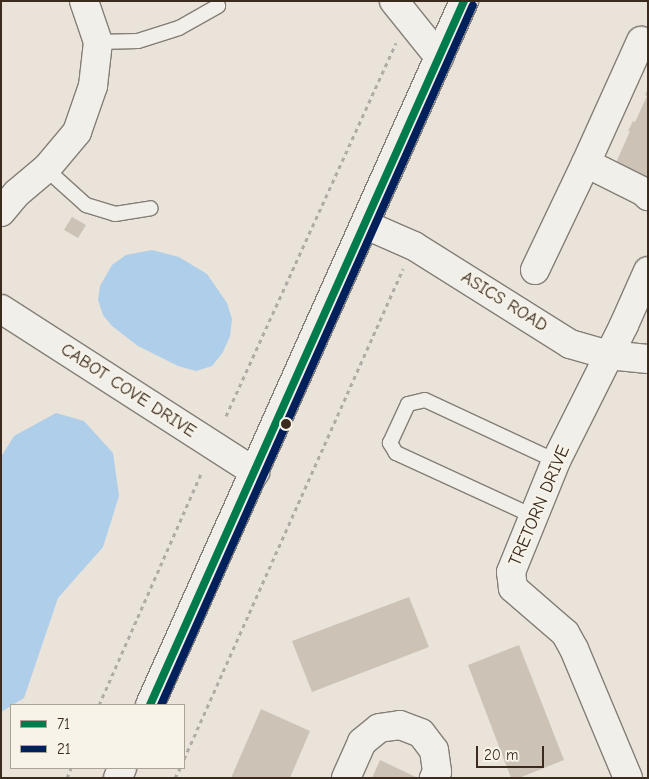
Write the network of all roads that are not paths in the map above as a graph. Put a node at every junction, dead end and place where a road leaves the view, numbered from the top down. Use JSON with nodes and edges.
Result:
{"nodes":[{"id":1,"x":84,"y":1,"type":"edge"},
{"id":2,"x":464,"y":1,"type":"edge"},
{"id":3,"x":218,"y":6,"type":"dead end"},
{"id":4,"x":401,"y":9,"type":"edge"},
{"id":5,"x":641,"y":41,"type":"dead end"},
{"id":6,"x":98,"y":42,"type":"junction"},
{"id":7,"x":439,"y":57,"type":"junction"},
{"id":8,"x":586,"y":163,"type":"junction"},
{"id":9,"x":46,"y":169,"type":"junction"},
{"id":10,"x":648,"y":196,"type":"edge"},
{"id":11,"x":151,"y":208,"type":"dead end"},
{"id":12,"x":1,"y":212,"type":"edge"},
{"id":13,"x":366,"y":225,"type":"junction"},
{"id":14,"x":535,"y":270,"type":"dead end"},
{"id":15,"x":648,"y":271,"type":"edge"},
{"id":16,"x":1,"y":309,"type":"edge"},
{"id":17,"x":608,"y":355,"type":"junction"},
{"id":18,"x":648,"y":359,"type":"edge"},
{"id":19,"x":556,"y":461,"type":"junction"},
{"id":20,"x":255,"y":472,"type":"junction"},
{"id":21,"x":533,"y":516,"type":"junction"},
{"id":22,"x":150,"y":704,"type":"edge"},
{"id":23,"x":648,"y":772,"type":"edge"},
{"id":24,"x":346,"y":778,"type":"edge"},
{"id":25,"x":434,"y":778,"type":"edge"},
{"id":26,"x":629,"y":778,"type":"edge"}],
"edges":[{"from":1,"to":6,"type":"street"},
{"from":2,"to":7,"type":"street"},
{"from":3,"to":6,"type":"lane"},
{"from":4,"to":7,"type":"street"},
{"from":5,"to":8,"type":"street"},
{"from":6,"to":9,"type":"street"},
{"from":7,"to":13,"type":"street"},
{"from":8,"to":10,"type":"street"},
{"from":8,"to":14,"type":"street"},
{"from":9,"to":11,"type":"lane"},
{"from":9,"to":12,"type":"street"},
{"from":13,"to":17,"type":"street","name":"ASICS ROAD"},
{"from":13,"to":20,"type":"street"},
{"from":15,"to":17,"type":"street","name":"TRETORN DRIVE"},
{"from":16,"to":20,"type":"street","name":"CABOT COVE DRIVE"},
{"from":17,"to":18,"type":"street","name":"ASICS ROAD"},
{"from":17,"to":19,"type":"street","name":"TRETORN DRIVE"},
{"from":19,"to":21,"type":"street","name":"TRETORN DRIVE"},
{"from":19,"to":21,"type":"lane"},
{"from":20,"to":22,"type":"street"},
{"from":21,"to":26,"type":"street","name":"TRETORN DRIVE"},
{"from":23,"to":26,"type":"street","name":"TRETORN DRIVE"},
{"from":24,"to":25,"type":"street"}]}
